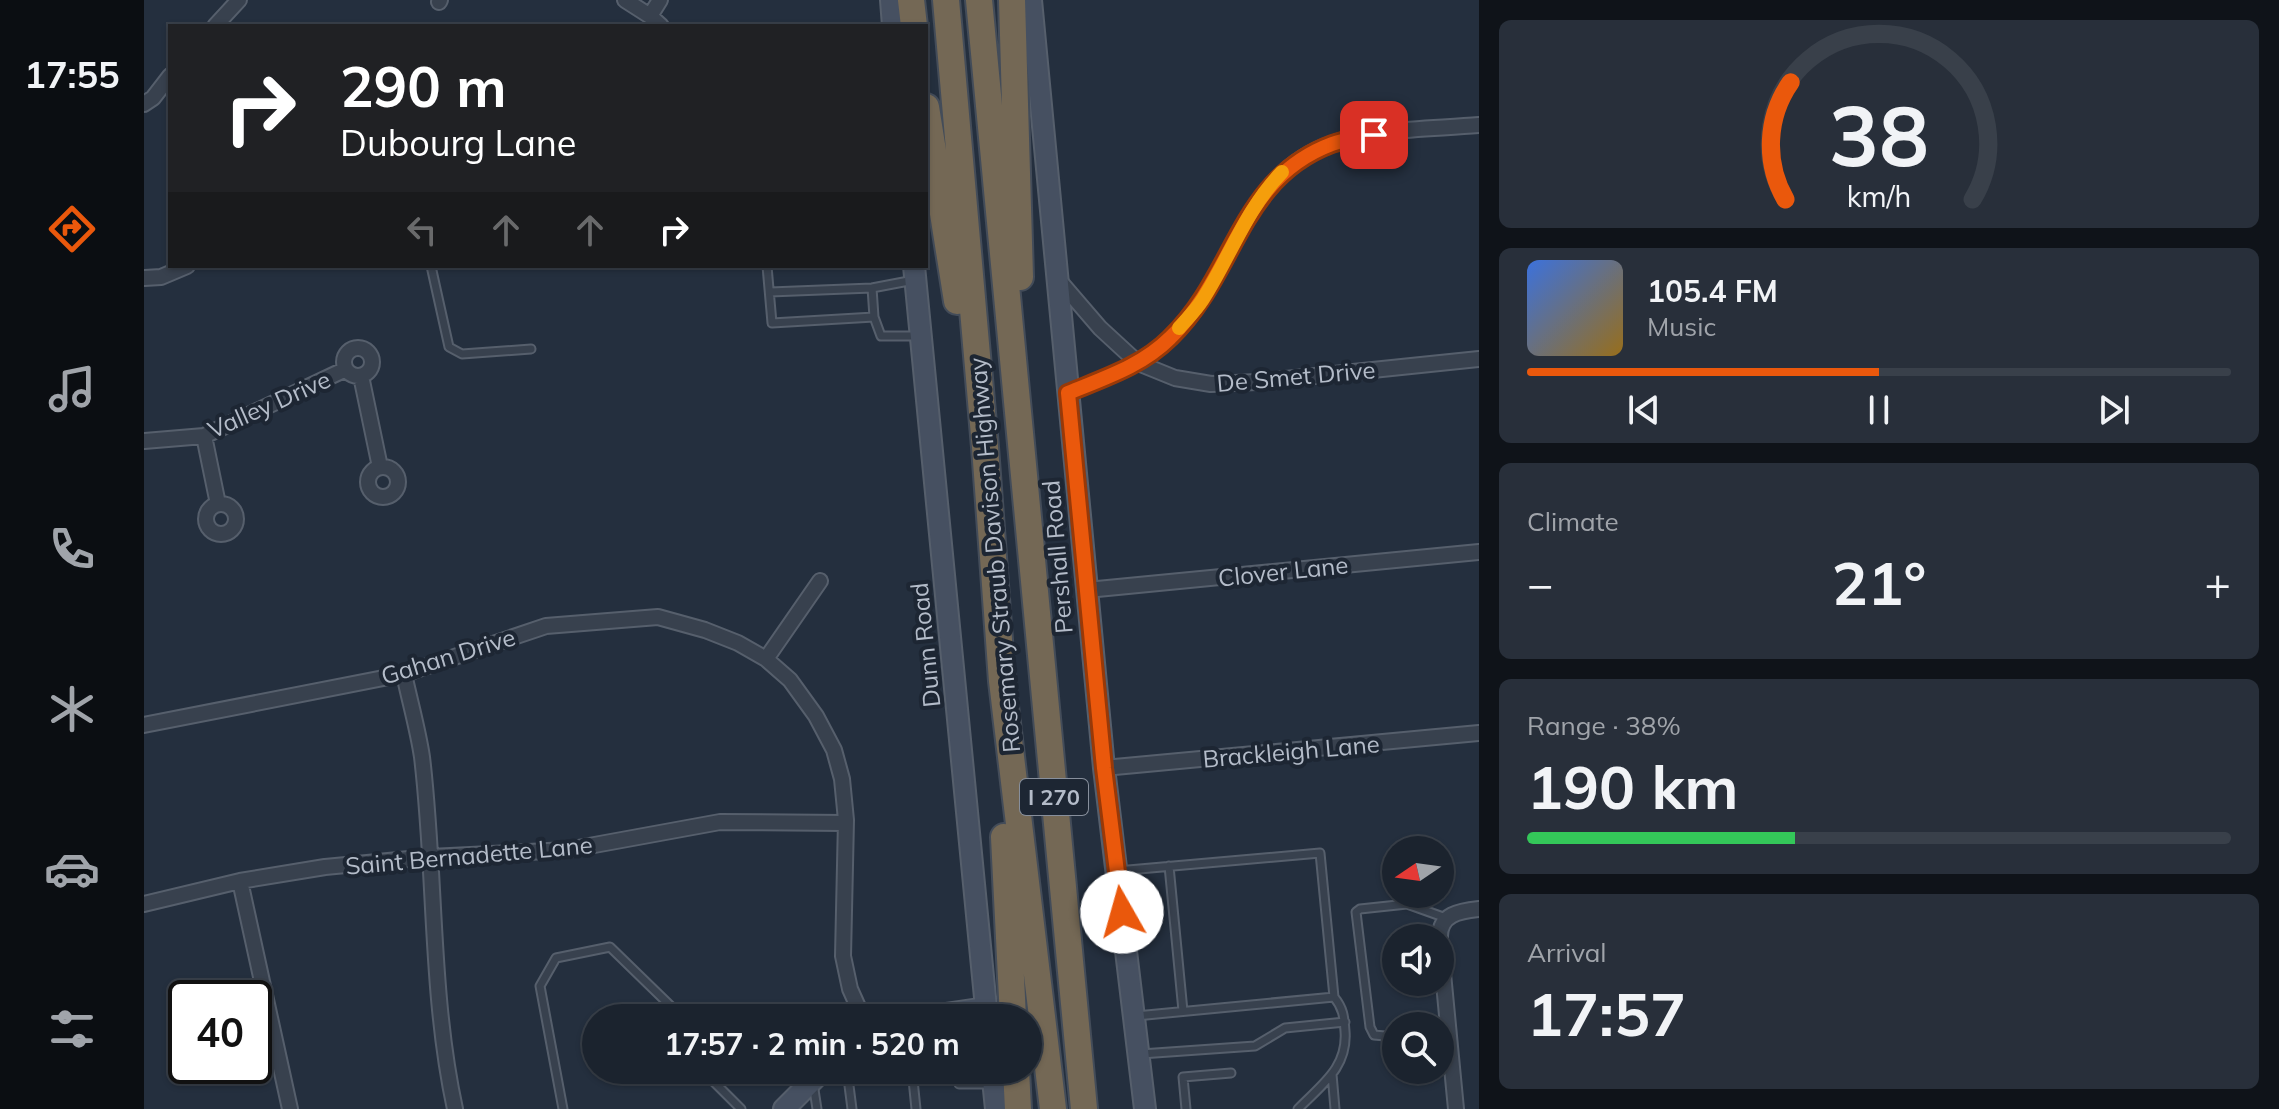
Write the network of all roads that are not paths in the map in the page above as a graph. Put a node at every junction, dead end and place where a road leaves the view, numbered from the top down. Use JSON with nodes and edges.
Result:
{"nodes":[{"id":1,"x":239,"y":0,"type":"edge"},
{"id":2,"x":625,"y":0,"type":"edge"},
{"id":3,"x":660,"y":0,"type":"edge"},
{"id":4,"x":891,"y":0,"type":"edge"},
{"id":5,"x":911,"y":0,"type":"edge"},
{"id":6,"x":946,"y":0,"type":"edge"},
{"id":7,"x":979,"y":0,"type":"edge"},
{"id":8,"x":1012,"y":0,"type":"edge"},
{"id":9,"x":1031,"y":0,"type":"edge"},
{"id":10,"x":656,"y":21,"type":"edge"},
{"id":11,"x":217,"y":24,"type":"edge"},
{"id":12,"x":893,"y":24,"type":"edge"},
{"id":13,"x":914,"y":24,"type":"edge"},
{"id":14,"x":168,"y":79,"type":"edge"},
{"id":15,"x":144,"y":104,"type":"edge"},
{"id":16,"x":928,"y":120,"type":"edge"},
{"id":17,"x":1479,"y":125,"type":"edge"},
{"id":18,"x":182,"y":268,"type":"edge"},
{"id":19,"x":431,"y":268,"type":"edge"},
{"id":20,"x":767,"y":268,"type":"edge"},
{"id":21,"x":914,"y":273,"type":"edge"},
{"id":22,"x":144,"y":278,"type":"edge"},
{"id":23,"x":1057,"y":278,"type":"junction"},
{"id":24,"x":872,"y":288,"type":"junction"},
{"id":25,"x":770,"y":292,"type":"junction"},
{"id":26,"x":874,"y":317,"type":"junction"},
{"id":27,"x":921,"y":336,"type":"junction"},
{"id":28,"x":531,"y":349,"type":"dead end"},
{"id":29,"x":1479,"y":359,"type":"edge"},
{"id":30,"x":1138,"y":363,"type":"junction"},
{"id":31,"x":346,"y":369,"type":"junction"},
{"id":32,"x":361,"y":376,"type":"junction"},
{"id":33,"x":1068,"y":393,"type":"junction"},
{"id":34,"x":204,"y":436,"type":"junction"},
{"id":35,"x":144,"y":441,"type":"edge"},
{"id":36,"x":985,"y":447,"type":"junction"},
{"id":37,"x":380,"y":467,"type":"dead end"},
{"id":38,"x":1026,"y":485,"type":"junction"},
{"id":39,"x":218,"y":504,"type":"dead end"},
{"id":40,"x":1479,"y":552,"type":"edge"},
{"id":41,"x":820,"y":581,"type":"dead end"},
{"id":42,"x":1087,"y":590,"type":"junction"},
{"id":43,"x":766,"y":659,"type":"junction"},
{"id":44,"x":404,"y":674,"type":"junction"},
{"id":45,"x":1002,"y":681,"type":"junction"},
{"id":46,"x":144,"y":725,"type":"edge"},
{"id":47,"x":1479,"y":733,"type":"edge"},
{"id":48,"x":1104,"y":768,"type":"junction"},
{"id":49,"x":844,"y":823,"type":"junction"},
{"id":50,"x":430,"y":857,"type":"junction"},
{"id":51,"x":1169,"y":866,"type":"junction"},
{"id":52,"x":1117,"y":871,"type":"junction"},
{"id":53,"x":240,"y":881,"type":"junction"},
{"id":54,"x":144,"y":904,"type":"edge"},
{"id":55,"x":1479,"y":909,"type":"edge"},
{"id":56,"x":1446,"y":918,"type":"junction"},
{"id":57,"x":1443,"y":924,"type":"edge"},
{"id":58,"x":1334,"y":997,"type":"junction"},
{"id":59,"x":669,"y":1004,"type":"edge"},
{"id":60,"x":857,"y":1004,"type":"edge"},
{"id":61,"x":986,"y":1004,"type":"edge"},
{"id":62,"x":1012,"y":1004,"type":"edge"},
{"id":63,"x":1183,"y":1011,"type":"junction"},
{"id":64,"x":1134,"y":1016,"type":"junction"},
{"id":65,"x":1345,"y":1022,"type":"junction"},
{"id":66,"x":1382,"y":1036,"type":"edge"},
{"id":67,"x":1139,"y":1054,"type":"junction"},
{"id":68,"x":1231,"y":1073,"type":"dead end"},
{"id":69,"x":1332,"y":1074,"type":"junction"},
{"id":70,"x":716,"y":1084,"type":"edge"},
{"id":71,"x":809,"y":1084,"type":"edge"},
{"id":72,"x":818,"y":1084,"type":"edge"},
{"id":73,"x":849,"y":1084,"type":"edge"},
{"id":74,"x":913,"y":1084,"type":"edge"},
{"id":75,"x":994,"y":1084,"type":"edge"},
{"id":76,"x":1017,"y":1084,"type":"edge"},
{"id":77,"x":1452,"y":1084,"type":"edge"},
{"id":78,"x":290,"y":1109,"type":"edge"},
{"id":79,"x":455,"y":1109,"type":"edge"},
{"id":80,"x":563,"y":1109,"type":"edge"},
{"id":81,"x":741,"y":1109,"type":"edge"},
{"id":82,"x":784,"y":1109,"type":"edge"},
{"id":83,"x":817,"y":1109,"type":"edge"},
{"id":84,"x":852,"y":1109,"type":"edge"},
{"id":85,"x":916,"y":1109,"type":"edge"},
{"id":86,"x":996,"y":1109,"type":"edge"},
{"id":87,"x":1018,"y":1109,"type":"edge"},
{"id":88,"x":1053,"y":1109,"type":"edge"},
{"id":89,"x":1084,"y":1109,"type":"edge"},
{"id":90,"x":1145,"y":1109,"type":"edge"},
{"id":91,"x":1186,"y":1109,"type":"edge"},
{"id":92,"x":1298,"y":1109,"type":"edge"},
{"id":93,"x":1335,"y":1109,"type":"edge"},
{"id":94,"x":1456,"y":1109,"type":"edge"}],
"edges":[{"from":1,"to":11,"type":"street"},
{"from":2,"to":10,"type":"street"},
{"from":3,"to":10,"type":"street"},
{"from":4,"to":12,"type":"street"},
{"from":5,"to":13,"type":"highway"},
{"from":6,"to":36,"type":"highway","name":"Rosemary Straub Davison Highway","number":"I 270"},
{"from":7,"to":38,"type":"highway","name":"Rosemary Straub Davison Highway","number":"I 270"},
{"from":8,"to":38,"type":"highway"},
{"from":9,"to":23,"type":"street","name":"Pershall Road"},
{"from":14,"to":15,"type":"street"},
{"from":16,"to":36,"type":"highway"},
{"from":17,"to":30,"type":"street"},
{"from":18,"to":22,"type":"street"},
{"from":19,"to":28,"type":"lane"},
{"from":20,"to":25,"type":"lane"},
{"from":21,"to":24,"type":"lane"},
{"from":21,"to":27,"type":"street","name":"Dunn Road"},
{"from":23,"to":30,"type":"street","name":"De Smet Drive"},
{"from":23,"to":33,"type":"street","name":"Pershall Road"},
{"from":24,"to":25,"type":"lane"},
{"from":24,"to":26,"type":"lane"},
{"from":25,"to":26,"type":"lane"},
{"from":26,"to":27,"type":"lane"},
{"from":27,"to":61,"type":"street","name":"Dunn Road"},
{"from":29,"to":30,"type":"street","name":"De Smet Drive"},
{"from":30,"to":33,"type":"street"},
{"from":31,"to":32,"type":"street","name":"Valley Drive"},
{"from":31,"to":32,"type":"street","name":"Valley Drive"},
{"from":31,"to":34,"type":"street","name":"Valley Drive"},
{"from":32,"to":37,"type":"street"},
{"from":33,"to":42,"type":"street","name":"Pershall Road"},
{"from":34,"to":35,"type":"street","name":"Valley Drive"},
{"from":34,"to":39,"type":"street"},
{"from":36,"to":45,"type":"highway","name":"Rosemary Straub Davison Highway","number":"I 270"},
{"from":38,"to":89,"type":"highway","name":"Rosemary Straub Davison Highway","number":"I 270"},
{"from":40,"to":42,"type":"street","name":"Clover Lane"},
{"from":41,"to":43,"type":"street"},
{"from":42,"to":48,"type":"street","name":"Pershall Road"},
{"from":43,"to":44,"type":"street","name":"Gahan Drive"},
{"from":43,"to":49,"type":"street"},
{"from":44,"to":46,"type":"street","name":"Gahan Drive"},
{"from":44,"to":50,"type":"street"},
{"from":45,"to":62,"type":"highway"},
{"from":45,"to":88,"type":"highway","name":"Rosemary Straub Davison Highway","number":"I 270"},
{"from":47,"to":48,"type":"street","name":"Brackleigh Lane"},
{"from":48,"to":52,"type":"street","name":"Pershall Road"},
{"from":49,"to":50,"type":"street","name":"Saint Bernadette Lane"},
{"from":49,"to":60,"type":"street"},
{"from":50,"to":53,"type":"street","name":"Saint Bernadette Lane"},
{"from":50,"to":79,"type":"street"},
{"from":51,"to":52,"type":"lane"},
{"from":51,"to":58,"type":"lane"},
{"from":51,"to":63,"type":"lane"},
{"from":52,"to":64,"type":"street","name":"Pershall Road"},
{"from":53,"to":54,"type":"street","name":"Saint Bernadette Lane"},
{"from":53,"to":78,"type":"street"},
{"from":55,"to":56,"type":"street"},
{"from":56,"to":57,"type":"street"},
{"from":56,"to":66,"type":"lane"},
{"from":58,"to":63,"type":"lane"},
{"from":58,"to":65,"type":"lane"},
{"from":59,"to":80,"type":"lane"},
{"from":63,"to":64,"type":"lane"},
{"from":64,"to":67,"type":"street","name":"Pershall Road"},
{"from":65,"to":67,"type":"lane"},
{"from":65,"to":69,"type":"lane"},
{"from":67,"to":90,"type":"street","name":"Pershall Road"},
{"from":68,"to":91,"type":"lane"},
{"from":69,"to":92,"type":"lane"},
{"from":69,"to":93,"type":"lane"},
{"from":70,"to":81,"type":"lane"},
{"from":71,"to":82,"type":"street"},
{"from":72,"to":83,"type":"lane"},
{"from":73,"to":84,"type":"lane"},
{"from":74,"to":85,"type":"lane"},
{"from":75,"to":86,"type":"street"},
{"from":76,"to":87,"type":"highway"},
{"from":77,"to":94,"type":"street"}]}
